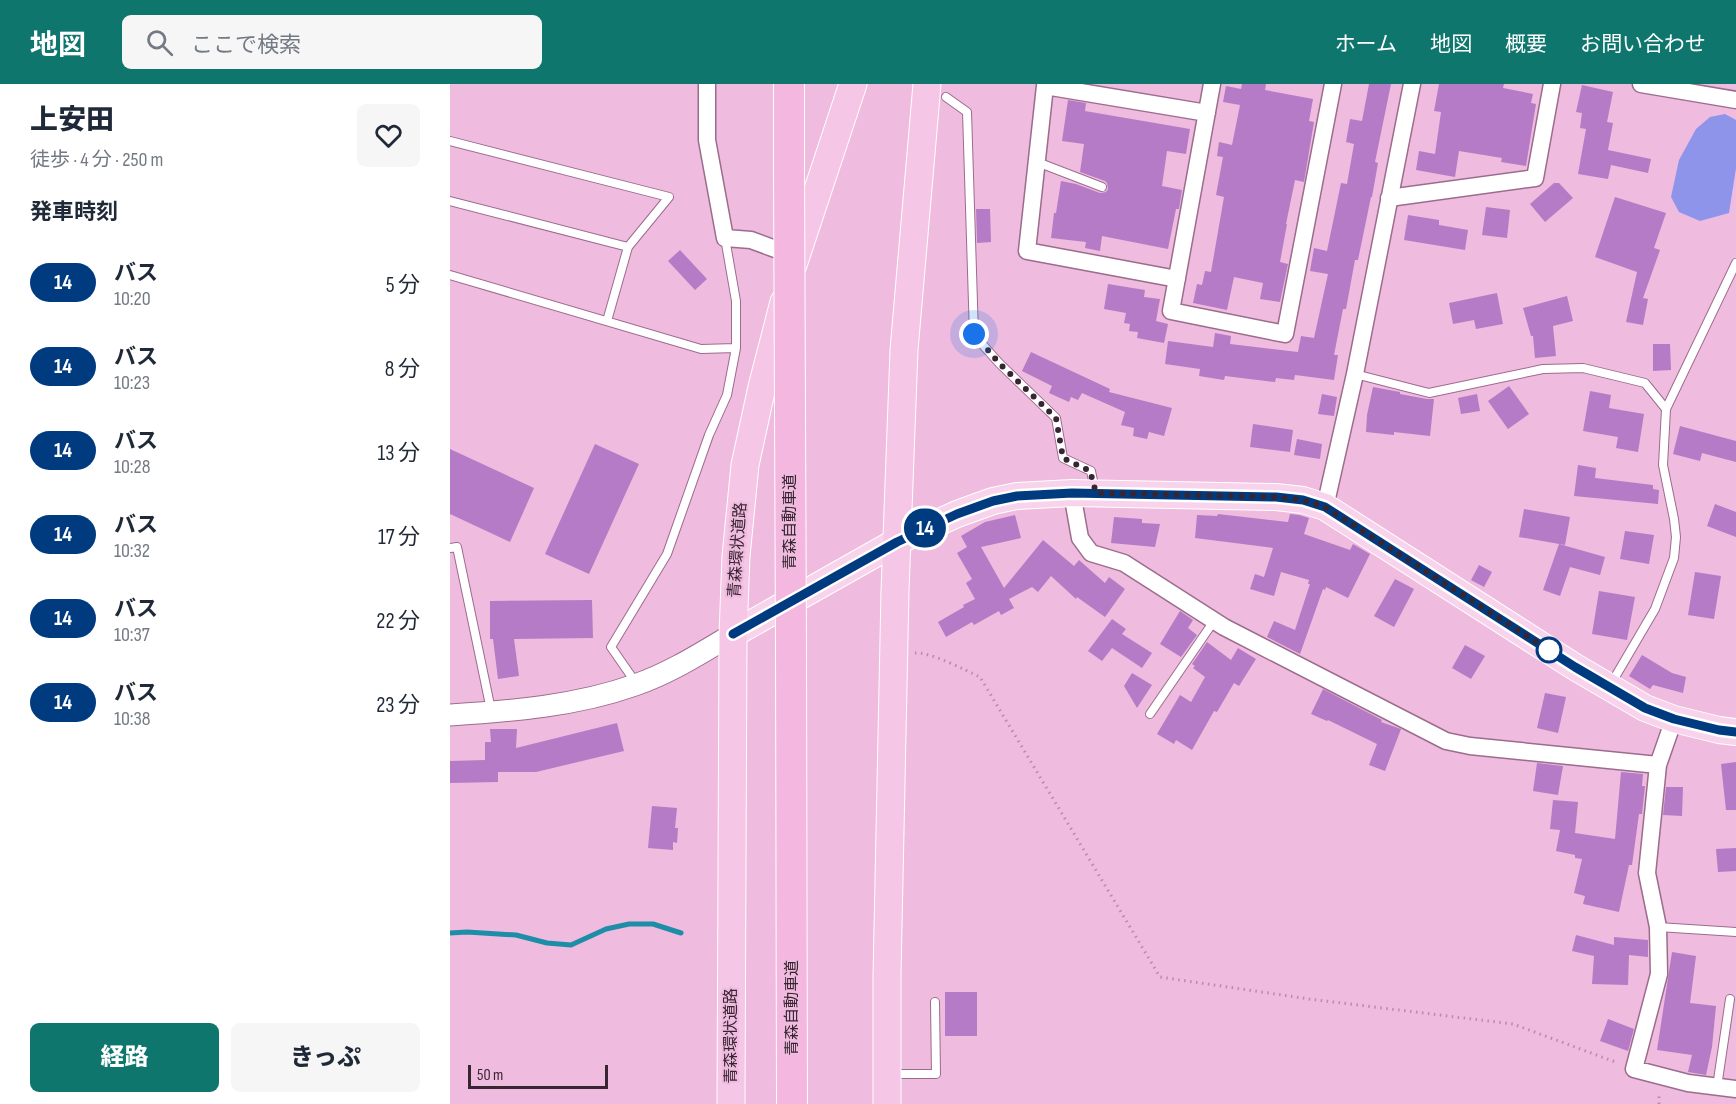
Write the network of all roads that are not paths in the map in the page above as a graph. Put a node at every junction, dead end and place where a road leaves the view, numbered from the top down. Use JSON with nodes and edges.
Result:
{"nodes":[{"id":1,"x":707,"y":84,"type":"edge"},
{"id":2,"x":789,"y":84,"type":"edge"},
{"id":3,"x":853,"y":84,"type":"edge"},
{"id":4,"x":1212,"y":84,"type":"edge"},
{"id":5,"x":1333,"y":84,"type":"edge"},
{"id":6,"x":1412,"y":84,"type":"edge"},
{"id":7,"x":1552,"y":84,"type":"edge"},
{"id":8,"x":1648,"y":85,"type":"edge"},
{"id":9,"x":937,"y":91,"type":"edge"},
{"id":10,"x":1736,"y":100,"type":"edge"},
{"id":11,"x":1207,"y":113,"type":"junction"},
{"id":12,"x":450,"y":141,"type":"edge"},
{"id":13,"x":1037,"y":162,"type":"junction"},
{"id":14,"x":1102,"y":187,"type":"dead end"},
{"id":15,"x":1389,"y":198,"type":"junction"},
{"id":16,"x":450,"y":201,"type":"edge"},
{"id":17,"x":725,"y":238,"type":"junction"},
{"id":18,"x":628,"y":246,"type":"junction"},
{"id":19,"x":795,"y":256,"type":"junction"},
{"id":20,"x":1736,"y":263,"type":"edge"},
{"id":21,"x":450,"y":275,"type":"edge"},
{"id":22,"x":1177,"y":279,"type":"junction"},
{"id":23,"x":607,"y":321,"type":"junction"},
{"id":24,"x":736,"y":348,"type":"junction"},
{"id":25,"x":1355,"y":374,"type":"junction"},
{"id":26,"x":1666,"y":409,"type":"junction"},
{"id":27,"x":1084,"y":493,"type":"junction"},
{"id":28,"x":1325,"y":507,"type":"junction"},
{"id":29,"x":897,"y":542,"type":"junction"},
{"id":30,"x":450,"y":548,"type":"edge"},
{"id":31,"x":1214,"y":621,"type":"junction"},
{"id":32,"x":733,"y":634,"type":"junction"},
{"id":33,"x":637,"y":685,"type":"junction"},
{"id":34,"x":1609,"y":687,"type":"junction"},
{"id":35,"x":491,"y":712,"type":"junction"},
{"id":36,"x":1150,"y":714,"type":"dead end"},
{"id":37,"x":450,"y":715,"type":"edge"},
{"id":38,"x":1674,"y":719,"type":"junction"},
{"id":39,"x":1736,"y":732,"type":"edge"},
{"id":40,"x":1658,"y":765,"type":"junction"},
{"id":41,"x":1658,"y":927,"type":"junction"},
{"id":42,"x":1736,"y":932,"type":"edge"},
{"id":43,"x":1730,"y":999,"type":"dead end"},
{"id":44,"x":935,"y":1002,"type":"dead end"},
{"id":45,"x":887,"y":1074,"type":"junction"},
{"id":46,"x":1717,"y":1087,"type":"junction"},
{"id":47,"x":1736,"y":1089,"type":"edge"},
{"id":48,"x":731,"y":1104,"type":"edge"},
{"id":49,"x":792,"y":1104,"type":"edge"},
{"id":50,"x":886,"y":1104,"type":"edge"}],
"edges":[{"from":1,"to":17,"type":"street"},
{"from":2,"to":49,"type":"highway","name":"青森自動車道","bridge":true},
{"from":3,"to":19,"type":"highway","name":"青森環状道路"},
{"from":4,"to":11,"type":"street"},
{"from":5,"to":22,"type":"street"},
{"from":6,"to":15,"type":"street"},
{"from":7,"to":15,"type":"street"},
{"from":8,"to":10,"type":"street"},
{"from":9,"to":27,"type":"lane"},
{"from":9,"to":29,"type":"highway"},
{"from":11,"to":13,"type":"street"},
{"from":11,"to":22,"type":"street"},
{"from":12,"to":18,"type":"lane"},
{"from":13,"to":14,"type":"lane"},
{"from":13,"to":22,"type":"street"},
{"from":15,"to":25,"type":"street"},
{"from":16,"to":18,"type":"lane"},
{"from":17,"to":19,"type":"street"},
{"from":17,"to":24,"type":"lane"},
{"from":18,"to":23,"type":"lane"},
{"from":19,"to":32,"type":"highway","name":"青森環状道路"},
{"from":20,"to":26,"type":"lane"},
{"from":21,"to":23,"type":"lane"},
{"from":23,"to":24,"type":"lane"},
{"from":24,"to":33,"type":"lane"},
{"from":25,"to":26,"type":"lane"},
{"from":25,"to":28,"type":"street"},
{"from":26,"to":34,"type":"lane"},
{"from":27,"to":28,"type":"main road"},
{"from":27,"to":29,"type":"main road"},
{"from":27,"to":31,"type":"street"},
{"from":28,"to":34,"type":"main road"},
{"from":29,"to":32,"type":"main road"},
{"from":29,"to":45,"type":"highway"},
{"from":30,"to":35,"type":"lane"},
{"from":31,"to":36,"type":"lane"},
{"from":31,"to":40,"type":"street"},
{"from":32,"to":33,"type":"street"},
{"from":32,"to":48,"type":"highway","name":"青森環状道路"},
{"from":33,"to":35,"type":"street"},
{"from":34,"to":38,"type":"main road"},
{"from":35,"to":37,"type":"street"},
{"from":38,"to":39,"type":"main road"},
{"from":38,"to":40,"type":"street"},
{"from":40,"to":41,"type":"street"},
{"from":41,"to":42,"type":"lane"},
{"from":41,"to":46,"type":"street"},
{"from":43,"to":46,"type":"lane"},
{"from":44,"to":45,"type":"lane"},
{"from":45,"to":50,"type":"highway"},
{"from":46,"to":47,"type":"street"}]}
